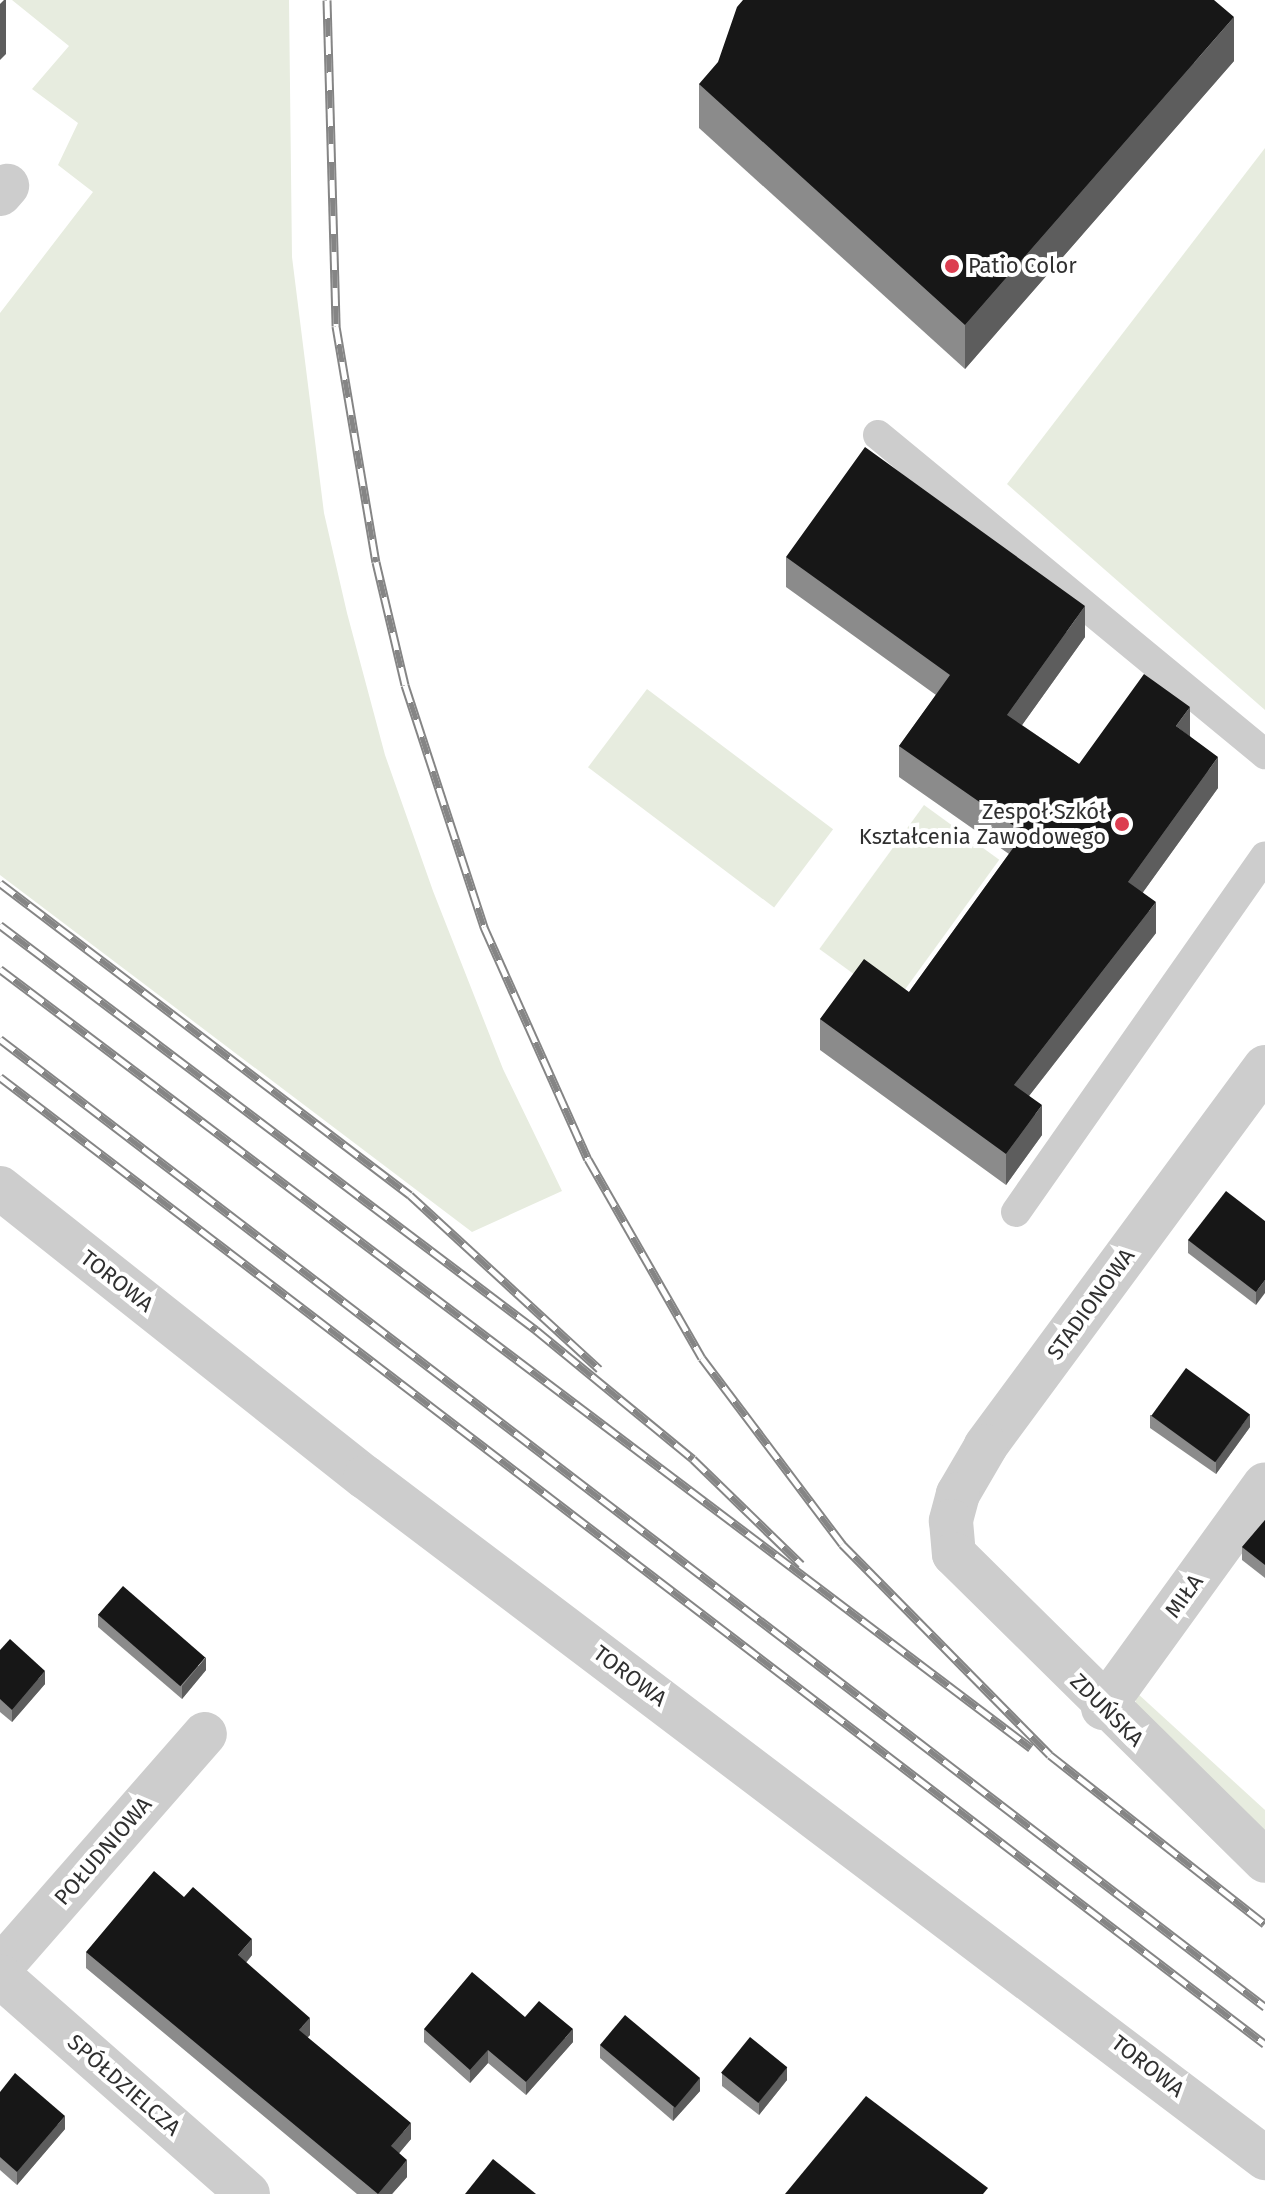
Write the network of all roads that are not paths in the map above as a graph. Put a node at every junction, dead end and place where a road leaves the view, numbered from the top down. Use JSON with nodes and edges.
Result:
{"nodes":[{"id":1,"x":878,"y":435,"type":"dead end"},
{"id":2,"x":1265,"y":754,"type":"edge"},
{"id":3,"x":1265,"y":857,"type":"edge"},
{"id":4,"x":1265,"y":1067,"type":"edge"},
{"id":5,"x":0,"y":1188,"type":"edge"},
{"id":6,"x":1016,"y":1212,"type":"dead end"},
{"id":7,"x":1265,"y":1484,"type":"edge"},
{"id":8,"x":954,"y":1554,"type":"joint"},
{"id":9,"x":1103,"y":1708,"type":"junction"},
{"id":10,"x":205,"y":1734,"type":"dead end"},
{"id":11,"x":1265,"y":1861,"type":"edge"},
{"id":12,"x":0,"y":1968,"type":"edge"},
{"id":13,"x":0,"y":1976,"type":"edge"},
{"id":14,"x":1265,"y":2158,"type":"edge"},
{"id":15,"x":248,"y":2194,"type":"edge"}],
"edges":[{"from":1,"to":2,"type":"lane"},
{"from":3,"to":6,"type":"lane"},
{"from":4,"to":8,"type":"street","name":"STADIONOWA"},
{"from":5,"to":14,"type":"street","name":"TOROWA"},
{"from":7,"to":9,"type":"street","name":"MIŁA"},
{"from":8,"to":9,"type":"street","name":"ZDUŃSKA"},
{"from":9,"to":11,"type":"street","name":"ZDUŃSKA"},
{"from":10,"to":12,"type":"street","name":"POŁUDNIOWA"},
{"from":13,"to":15,"type":"street","name":"SPÓŁDZIELCZA"}]}
